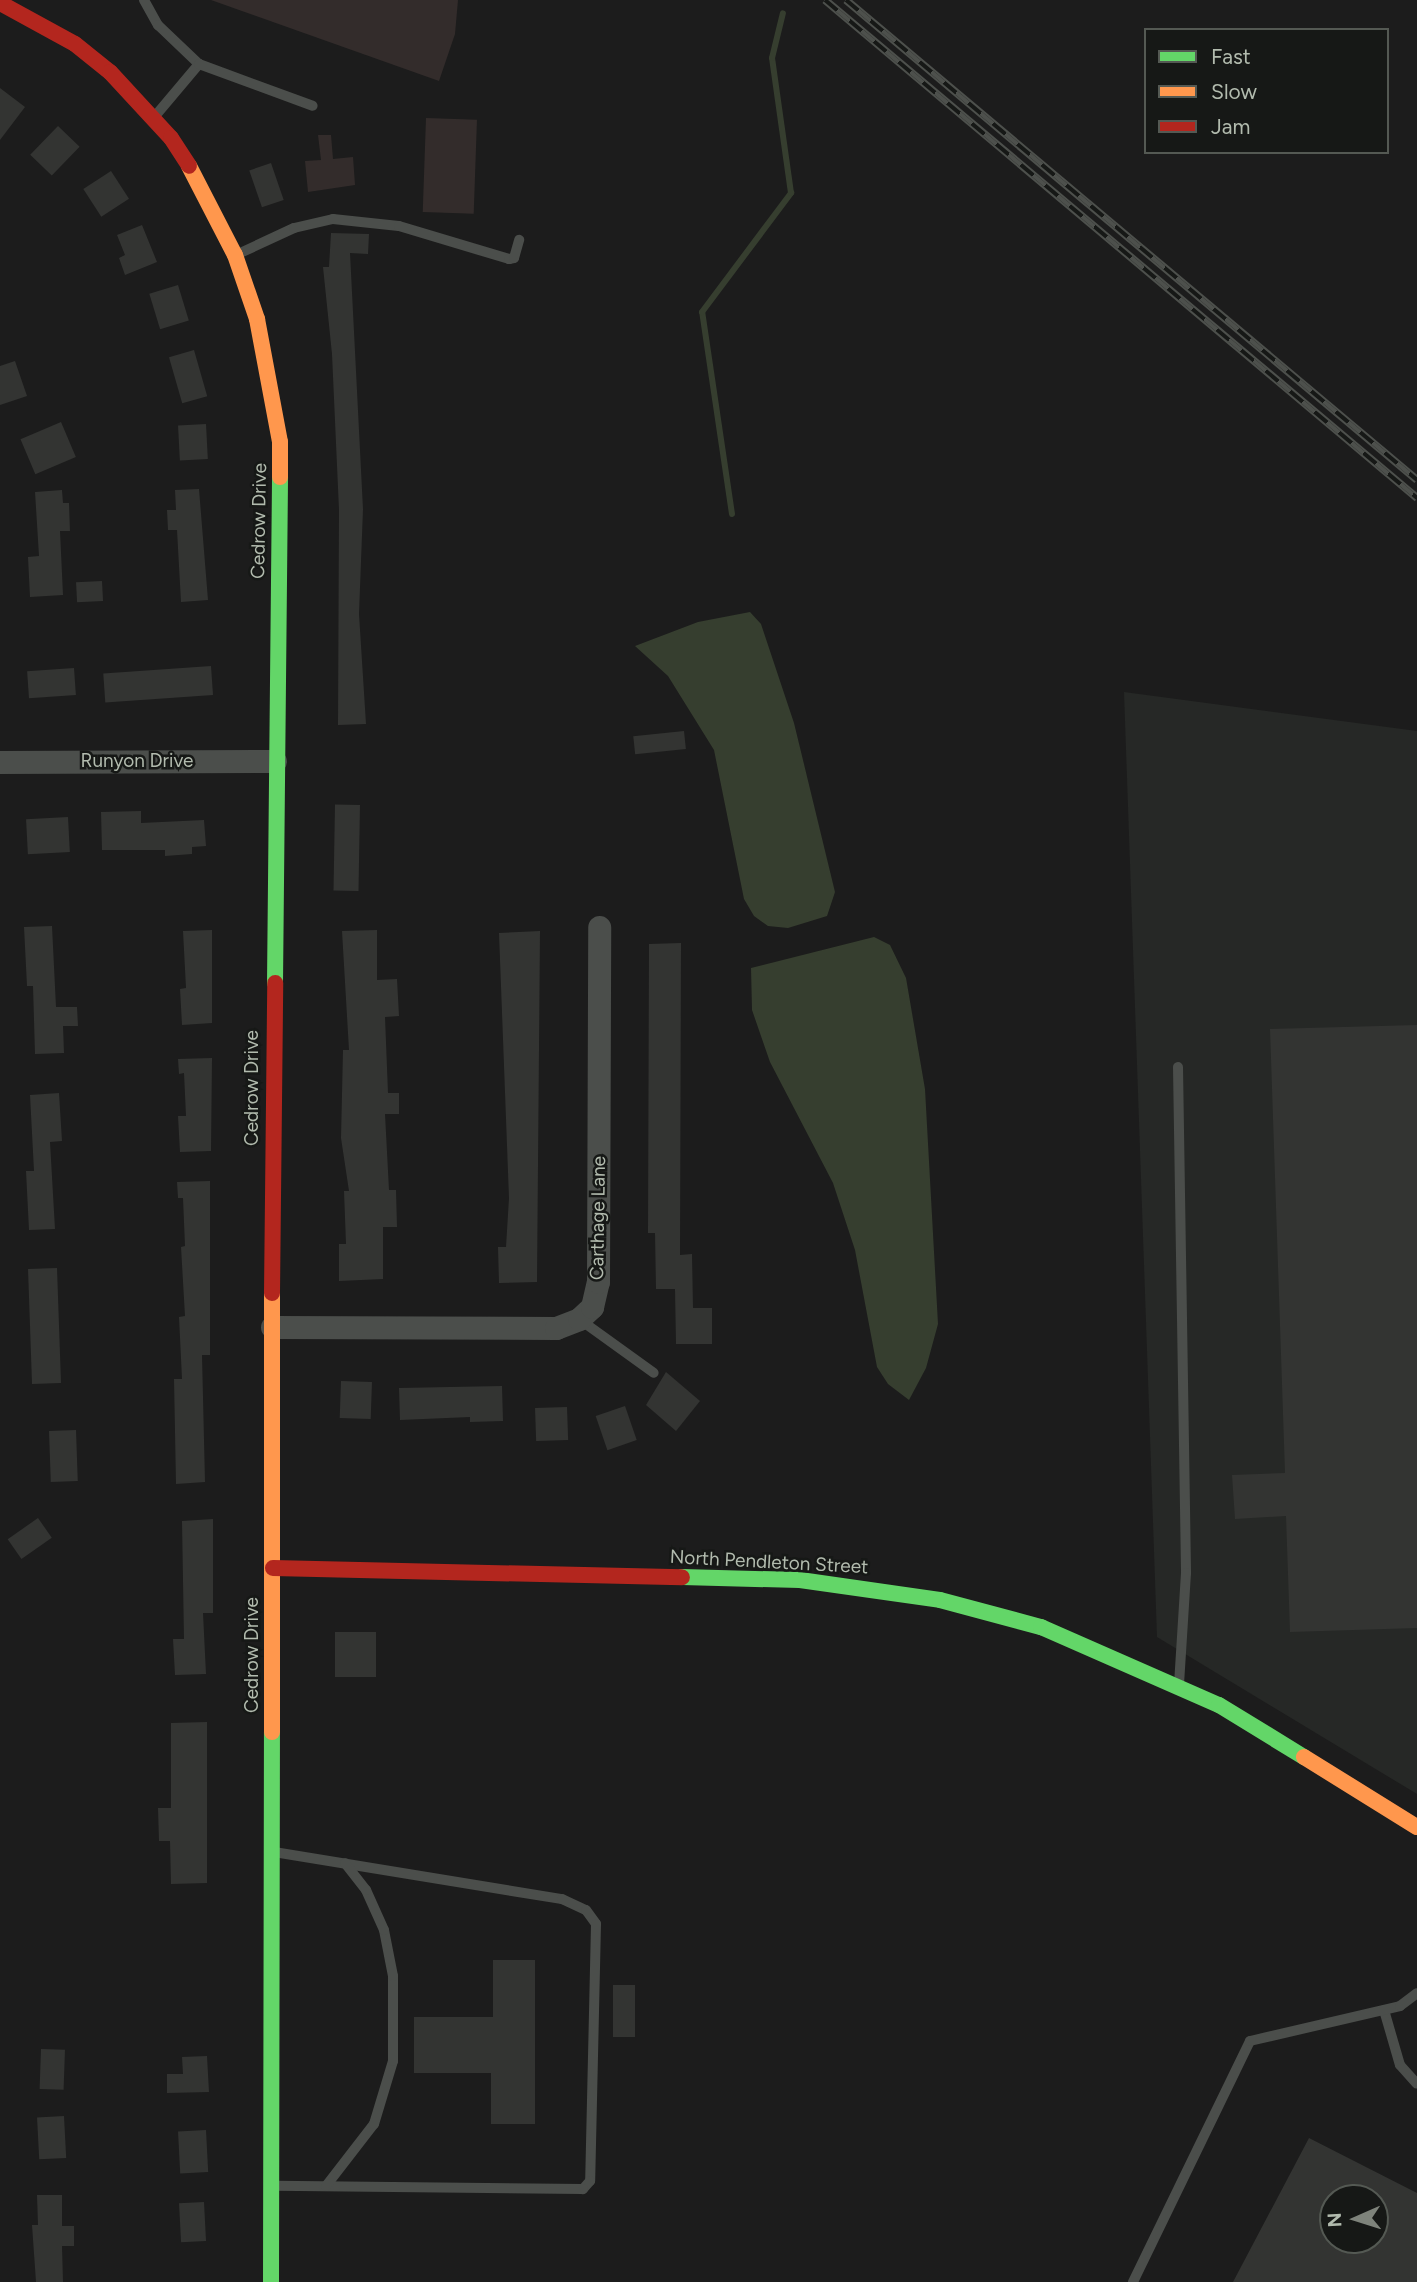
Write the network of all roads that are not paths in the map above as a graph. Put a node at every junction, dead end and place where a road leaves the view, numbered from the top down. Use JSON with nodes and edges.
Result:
{"nodes":[{"id":1,"x":144,"y":0,"type":"edge"},
{"id":2,"x":0,"y":3,"type":"edge"},
{"id":3,"x":199,"y":64,"type":"junction"},
{"id":4,"x":313,"y":106,"type":"dead end"},
{"id":5,"x":154,"y":117,"type":"junction"},
{"id":6,"x":519,"y":240,"type":"dead end"},
{"id":7,"x":235,"y":255,"type":"junction"},
{"id":8,"x":275,"y":761,"type":"junction"},
{"id":9,"x":0,"y":762,"type":"edge"},
{"id":10,"x":600,"y":927,"type":"dead end"},
{"id":11,"x":1178,"y":1067,"type":"dead end"},
{"id":12,"x":579,"y":1319,"type":"junction"},
{"id":13,"x":272,"y":1327,"type":"junction"},
{"id":14,"x":654,"y":1373,"type":"dead end"},
{"id":15,"x":273,"y":1568,"type":"junction"},
{"id":16,"x":1179,"y":1686,"type":"junction"},
{"id":17,"x":1417,"y":1827,"type":"edge"},
{"id":18,"x":272,"y":1851,"type":"junction"},
{"id":19,"x":345,"y":1863,"type":"junction"},
{"id":20,"x":1417,"y":1993,"type":"edge"},
{"id":21,"x":1384,"y":2010,"type":"junction"},
{"id":22,"x":1400,"y":2065,"type":"junction"},
{"id":23,"x":1417,"y":2076,"type":"edge"},
{"id":24,"x":1417,"y":2084,"type":"edge"},
{"id":25,"x":272,"y":2186,"type":"junction"},
{"id":26,"x":326,"y":2186,"type":"junction"},
{"id":27,"x":271,"y":2282,"type":"edge"},
{"id":28,"x":1133,"y":2282,"type":"edge"}],
"edges":[{"from":1,"to":3,"type":"lane"},
{"from":2,"to":5,"type":"street","name":"Cedrow Drive"},
{"from":3,"to":4,"type":"lane"},
{"from":3,"to":5,"type":"lane"},
{"from":5,"to":7,"type":"street","name":"Cedrow Drive"},
{"from":6,"to":7,"type":"lane"},
{"from":7,"to":8,"type":"street","name":"Cedrow Drive"},
{"from":8,"to":9,"type":"street","name":"Runyon Drive"},
{"from":8,"to":13,"type":"street","name":"Cedrow Drive"},
{"from":10,"to":12,"type":"street","name":"Carthage Lane"},
{"from":11,"to":16,"type":"lane"},
{"from":12,"to":13,"type":"street"},
{"from":12,"to":14,"type":"lane"},
{"from":13,"to":15,"type":"street","name":"Cedrow Drive"},
{"from":15,"to":16,"type":"street","name":"North Pendleton Street"},
{"from":15,"to":18,"type":"street","name":"Cedrow Drive"},
{"from":16,"to":17,"type":"street","name":"North Pendleton Street"},
{"from":18,"to":19,"type":"lane"},
{"from":18,"to":25,"type":"street","name":"Cedrow Drive"},
{"from":19,"to":26,"type":"lane"},
{"from":19,"to":26,"type":"lane"},
{"from":20,"to":21,"type":"lane"},
{"from":21,"to":22,"type":"lane"},
{"from":21,"to":28,"type":"lane"},
{"from":22,"to":23,"type":"lane"},
{"from":22,"to":24,"type":"lane"},
{"from":25,"to":26,"type":"lane"},
{"from":25,"to":27,"type":"street","name":"Cedrow Drive"}]}
